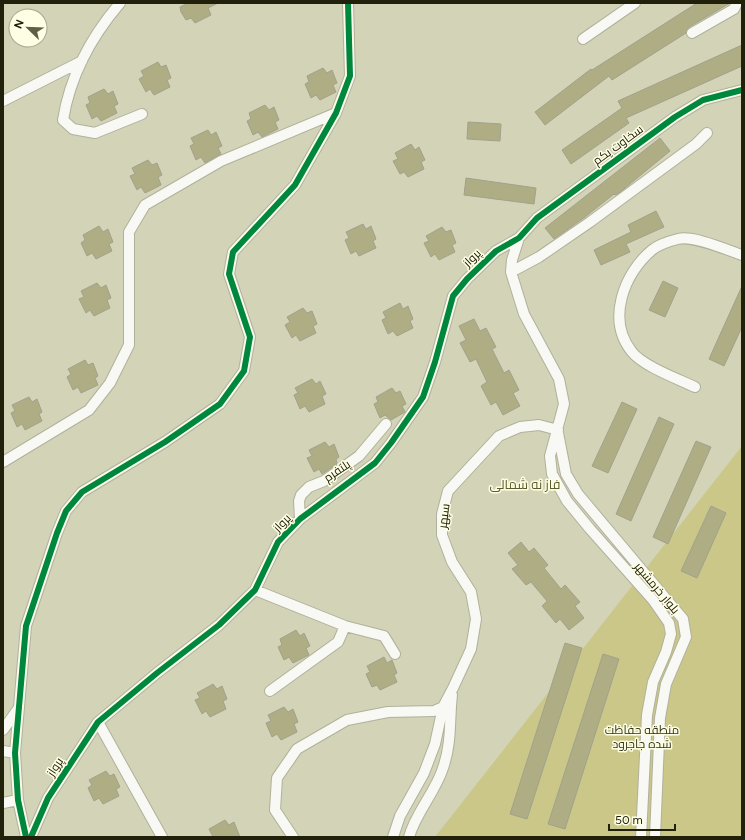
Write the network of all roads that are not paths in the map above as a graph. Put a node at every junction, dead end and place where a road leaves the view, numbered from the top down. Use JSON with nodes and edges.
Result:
{"nodes":[{"id":1,"x":120,"y":3,"type":"edge"},
{"id":2,"x":348,"y":3,"type":"edge"},
{"id":3,"x":635,"y":3,"type":"edge"},
{"id":4,"x":737,"y":3,"type":"edge"},
{"id":5,"x":692,"y":33,"type":"dead end"},
{"id":6,"x":583,"y":39,"type":"dead end"},
{"id":7,"x":82,"y":61,"type":"junction"},
{"id":8,"x":742,"y":90,"type":"edge"},
{"id":9,"x":3,"y":101,"type":"edge"},
{"id":10,"x":336,"y":113,"type":"junction"},
{"id":11,"x":142,"y":114,"type":"dead end"},
{"id":12,"x":707,"y":133,"type":"dead end"},
{"id":13,"x":519,"y":238,"type":"junction"},
{"id":14,"x":742,"y":255,"type":"edge"},
{"id":15,"x":511,"y":272,"type":"junction"},
{"id":16,"x":695,"y":387,"type":"dead end"},
{"id":17,"x":386,"y":424,"type":"dead end"},
{"id":18,"x":558,"y":430,"type":"junction"},
{"id":19,"x":3,"y":462,"type":"edge"},
{"id":20,"x":300,"y":519,"type":"junction"},
{"id":21,"x":255,"y":590,"type":"junction"},
{"id":22,"x":345,"y":626,"type":"junction"},
{"id":23,"x":395,"y":654,"type":"dead end"},
{"id":24,"x":453,"y":688,"type":"junction"},
{"id":25,"x":270,"y":691,"type":"dead end"},
{"id":26,"x":443,"y":707,"type":"junction"},
{"id":27,"x":19,"y":708,"type":"junction"},
{"id":28,"x":98,"y":722,"type":"junction"},
{"id":29,"x":3,"y":730,"type":"edge"},
{"id":30,"x":3,"y":751,"type":"edge"},
{"id":31,"x":15,"y":752,"type":"junction"},
{"id":32,"x":18,"y":800,"type":"junction"},
{"id":33,"x":3,"y":803,"type":"edge"},
{"id":34,"x":26,"y":837,"type":"edge"},
{"id":35,"x":31,"y":837,"type":"edge"},
{"id":36,"x":162,"y":837,"type":"edge"},
{"id":37,"x":293,"y":837,"type":"edge"},
{"id":38,"x":393,"y":837,"type":"edge"},
{"id":39,"x":409,"y":837,"type":"edge"},
{"id":40,"x":640,"y":837,"type":"edge"},
{"id":41,"x":655,"y":837,"type":"edge"}],
"edges":[{"from":1,"to":7,"type":"street"},
{"from":2,"to":10,"type":"street"},
{"from":3,"to":6,"type":"street"},
{"from":4,"to":5,"type":"street"},
{"from":7,"to":9,"type":"street"},
{"from":7,"to":11,"type":"street"},
{"from":8,"to":13,"type":"street","name":"سخاوت یکم"},
{"from":10,"to":19,"type":"street"},
{"from":10,"to":27,"type":"street"},
{"from":12,"to":15,"type":"street"},
{"from":13,"to":15,"type":"street","name":"بلوار خرمشهر"},
{"from":13,"to":20,"type":"street","name":"پرواز"},
{"from":14,"to":16,"type":"street"},
{"from":15,"to":18,"type":"street","name":"بلوار خرمشهر"},
{"from":17,"to":20,"type":"street","name":"پلتفرم"},
{"from":18,"to":24,"type":"street","name":"سپهر"},
{"from":18,"to":40,"type":"street","name":"بلوار خرمشهر"},
{"from":18,"to":41,"type":"street","name":"بلوار خرمشهر"},
{"from":20,"to":21,"type":"street","name":"پرواز"},
{"from":21,"to":22,"type":"street"},
{"from":21,"to":28,"type":"street","name":"پرواز"},
{"from":22,"to":23,"type":"street"},
{"from":22,"to":25,"type":"street"},
{"from":24,"to":26,"type":"street","name":"سپهر"},
{"from":24,"to":39,"type":"street","name":"سپهر"},
{"from":26,"to":37,"type":"street"},
{"from":26,"to":38,"type":"street","name":"سپهر"},
{"from":27,"to":29,"type":"street"},
{"from":27,"to":31,"type":"street"},
{"from":28,"to":35,"type":"street","name":"پرواز"},
{"from":28,"to":36,"type":"street"},
{"from":30,"to":31,"type":"street"},
{"from":31,"to":32,"type":"street"},
{"from":32,"to":33,"type":"street"},
{"from":32,"to":34,"type":"street"}]}
